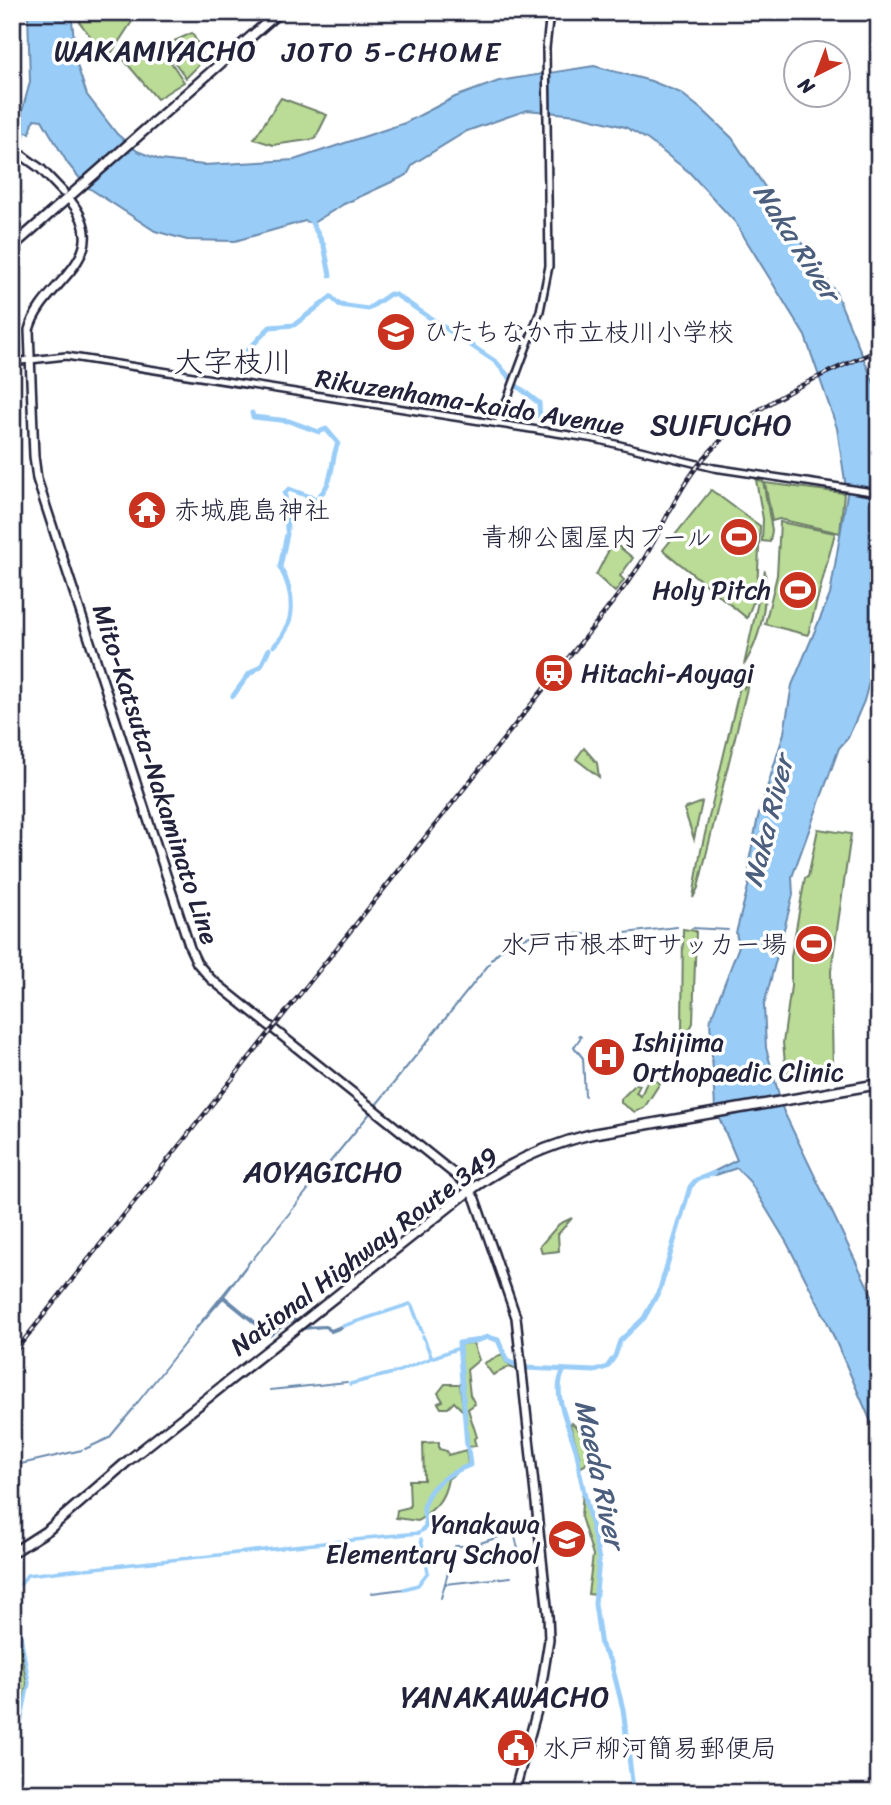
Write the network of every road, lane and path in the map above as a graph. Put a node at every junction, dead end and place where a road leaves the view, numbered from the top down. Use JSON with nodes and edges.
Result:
{"nodes":[{"id":1,"x":271,"y":12,"type":"edge"},
{"id":2,"x":279,"y":12,"type":"edge"},
{"id":3,"x":467,"y":12,"type":"edge"},
{"id":4,"x":476,"y":12,"type":"edge"},
{"id":5,"x":550,"y":12,"type":"edge"},
{"id":6,"x":234,"y":48,"type":"junction"},
{"id":7,"x":12,"y":148,"type":"edge"},
{"id":8,"x":69,"y":194,"type":"junction"},
{"id":9,"x":13,"y":243,"type":"edge"},
{"id":10,"x":30,"y":359,"type":"junction"},
{"id":11,"x":12,"y":362,"type":"edge"},
{"id":12,"x":498,"y":424,"type":"junction"},
{"id":13,"x":879,"y":493,"type":"edge"},
{"id":14,"x":879,"y":1082,"type":"edge"},
{"id":15,"x":469,"y":1188,"type":"junction"},
{"id":16,"x":12,"y":1551,"type":"edge"},
{"id":17,"x":514,"y":1793,"type":"edge"}],
"edges":[{"from":1,"to":6,"type":"highway"},
{"from":2,"to":6,"type":"highway"},
{"from":3,"to":4,"type":"main road"},
{"from":5,"to":12,"type":"main road"},
{"from":6,"to":8,"type":"highway"},
{"from":7,"to":8,"type":"main road","name":"Mito-Katsuta-Nakaminato Line"},
{"from":8,"to":9,"type":"highway"},
{"from":8,"to":10,"type":"main road","name":"Mito-Katsuta-Nakaminato Line"},
{"from":10,"to":11,"type":"main road","name":"Rikuzenhama-kaido Avenue"},
{"from":10,"to":12,"type":"main road","name":"Rikuzenhama-kaido Avenue"},
{"from":10,"to":15,"type":"main road","name":"Mito-Katsuta-Nakaminato Line"},
{"from":12,"to":13,"type":"main road","name":"Rikuzenhama-kaido Avenue"},
{"from":14,"to":15,"type":"highway","name":"National Highway Route 349"},
{"from":15,"to":16,"type":"highway","name":"National Highway Route 349"},
{"from":15,"to":17,"type":"main road","name":"Mito-Katsuta-Nakaminato Line"}]}
